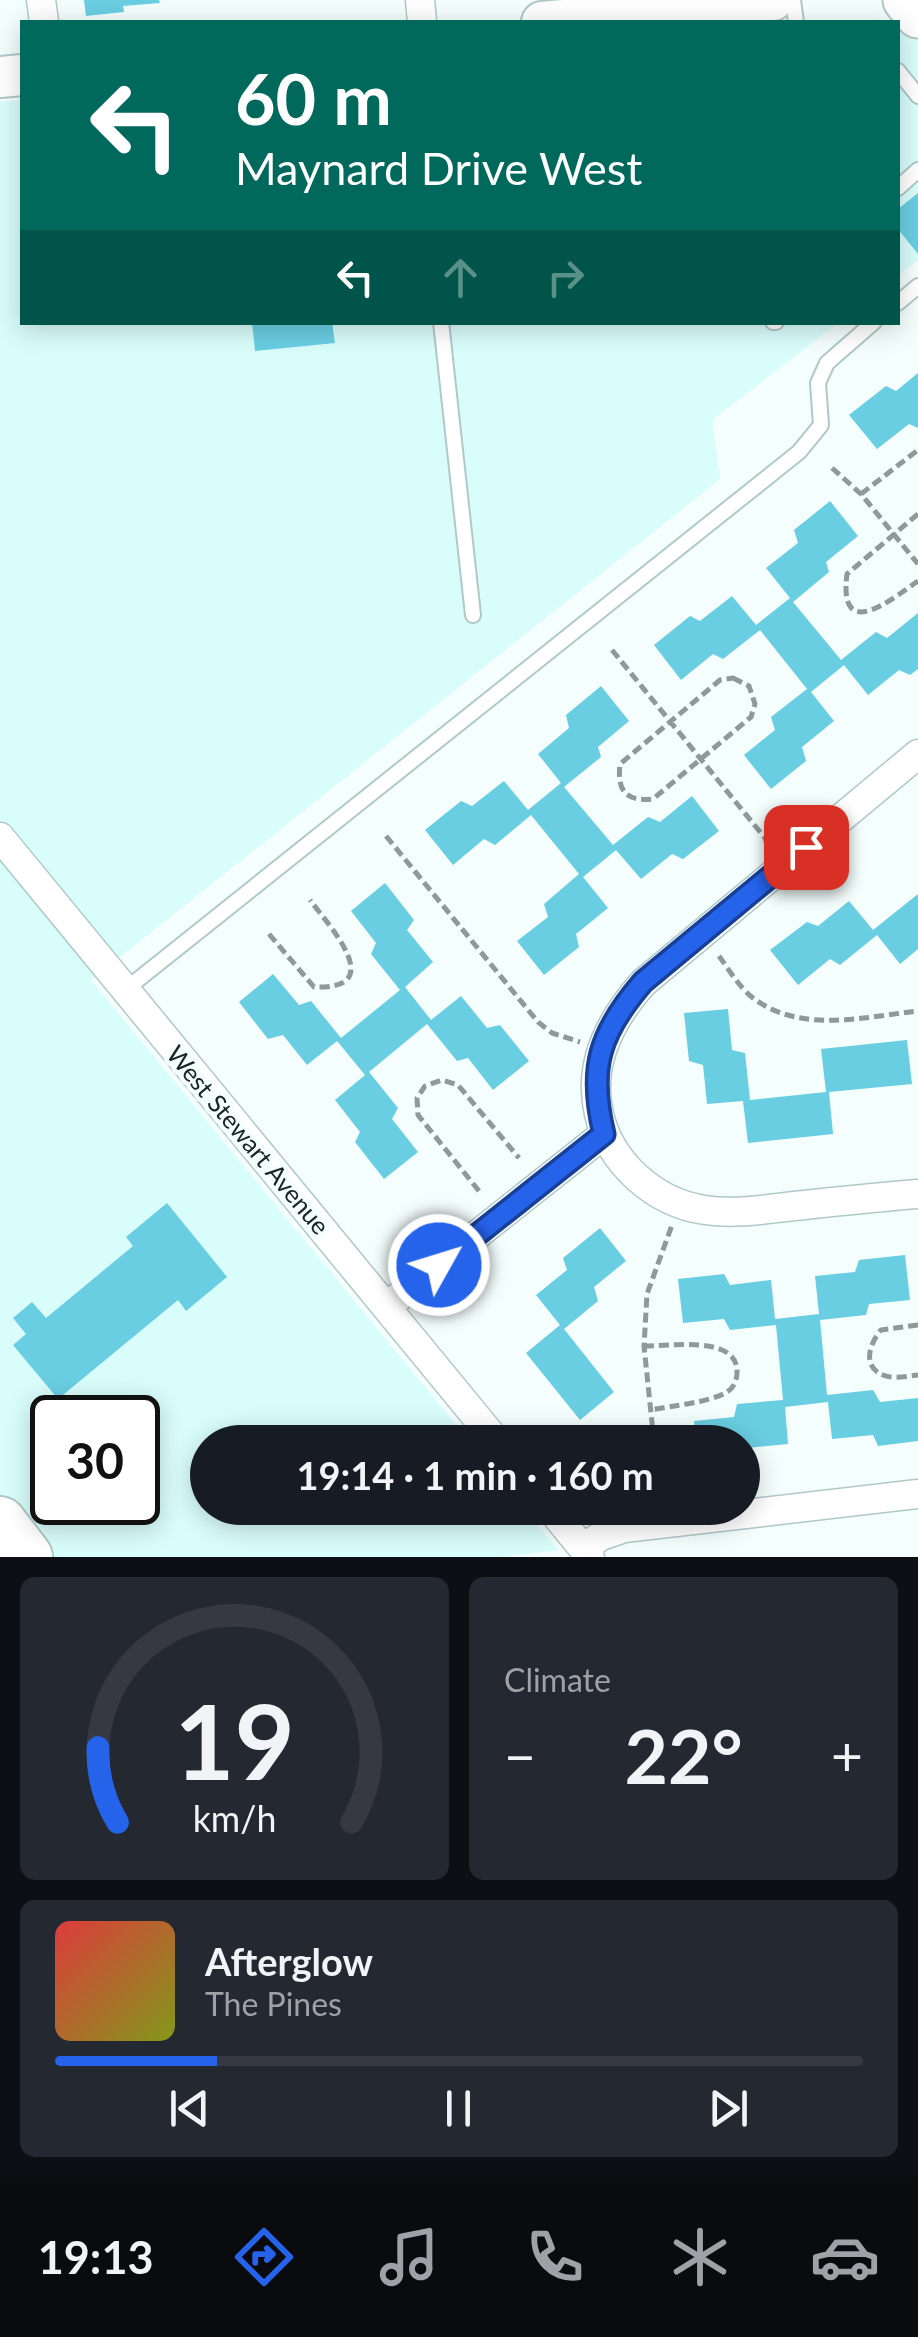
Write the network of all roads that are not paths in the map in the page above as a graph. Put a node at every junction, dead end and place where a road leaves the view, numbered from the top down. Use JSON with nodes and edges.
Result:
{"nodes":[{"id":1,"x":772,"y":0,"type":"edge"},
{"id":2,"x":906,"y":0,"type":"edge"},
{"id":3,"x":698,"y":15,"type":"edge"},
{"id":4,"x":918,"y":15,"type":"edge"},
{"id":5,"x":587,"y":20,"type":"edge"},
{"id":6,"x":900,"y":80,"type":"edge"},
{"id":7,"x":918,"y":96,"type":"edge"},
{"id":8,"x":441,"y":325,"type":"edge"},
{"id":9,"x":871,"y":325,"type":"edge"},
{"id":10,"x":472,"y":615,"type":"dead end"},
{"id":11,"x":918,"y":754,"type":"edge"},
{"id":12,"x":0,"y":837,"type":"edge"},
{"id":13,"x":125,"y":990,"type":"junction"},
{"id":14,"x":604,"y":1134,"type":"junction"},
{"id":15,"x":918,"y":1194,"type":"edge"},
{"id":16,"x":386,"y":1306,"type":"junction"},
{"id":17,"x":483,"y":1425,"type":"edge"},
{"id":18,"x":918,"y":1494,"type":"edge"},
{"id":19,"x":0,"y":1523,"type":"edge"},
{"id":20,"x":564,"y":1525,"type":"edge"},
{"id":21,"x":587,"y":1553,"type":"edge"},
{"id":22,"x":26,"y":1557,"type":"edge"}],
"edges":[{"from":1,"to":3,"type":"street"},
{"from":2,"to":4,"type":"main road"},
{"from":3,"to":5,"type":"street"},
{"from":6,"to":7,"type":"lane"},
{"from":8,"to":10,"type":"lane"},
{"from":9,"to":13,"type":"lane"},
{"from":11,"to":14,"type":"street"},
{"from":12,"to":13,"type":"street","name":"West Stewart Avenue"},
{"from":13,"to":16,"type":"street","name":"West Stewart Avenue"},
{"from":14,"to":15,"type":"street"},
{"from":14,"to":16,"type":"street"},
{"from":16,"to":17,"type":"street","name":"West Stewart Avenue"},
{"from":18,"to":21,"type":"street"},
{"from":19,"to":22,"type":"highway"},
{"from":20,"to":21,"type":"street"}]}
